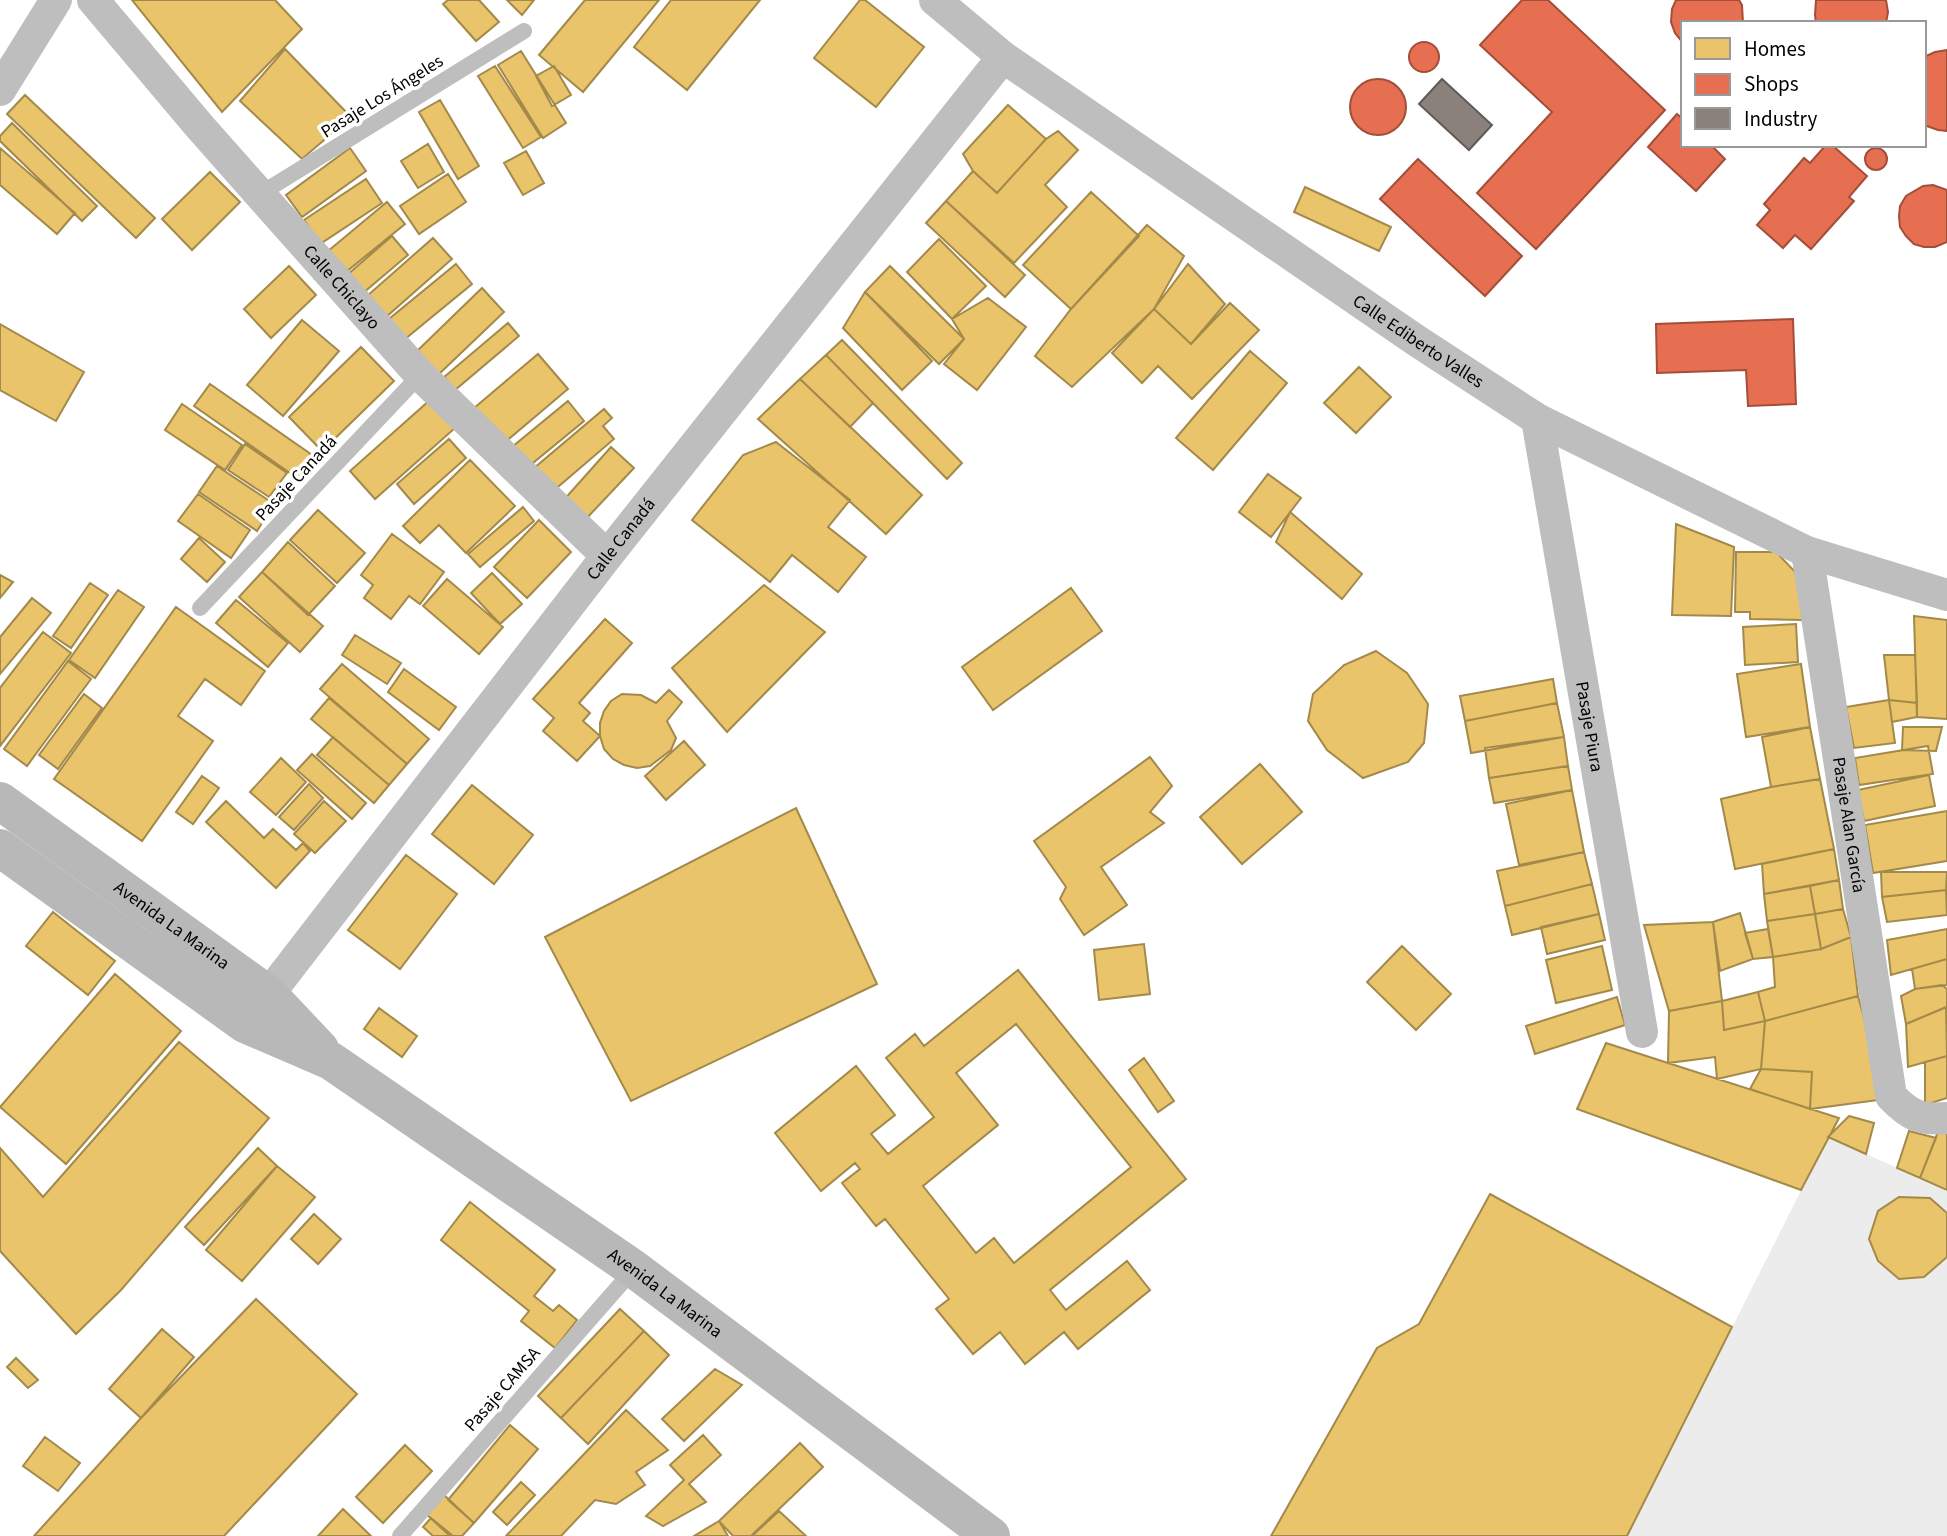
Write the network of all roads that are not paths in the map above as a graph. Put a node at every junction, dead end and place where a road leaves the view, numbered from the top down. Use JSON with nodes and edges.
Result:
{"nodes":[{"id":1,"x":56,"y":0,"type":"edge"},
{"id":2,"x":93,"y":0,"type":"edge"},
{"id":3,"x":935,"y":0,"type":"edge"},
{"id":4,"x":524,"y":32,"type":"dead end"},
{"id":5,"x":1003,"y":57,"type":"junction"},
{"id":6,"x":0,"y":90,"type":"edge"},
{"id":7,"x":260,"y":194,"type":"junction"},
{"id":8,"x":420,"y":375,"type":"junction"},
{"id":9,"x":1537,"y":419,"type":"junction"},
{"id":10,"x":1807,"y":552,"type":"junction"},
{"id":11,"x":607,"y":556,"type":"junction"},
{"id":12,"x":1947,"y":596,"type":"edge"},
{"id":13,"x":200,"y":608,"type":"dead end"},
{"id":14,"x":0,"y":802,"type":"edge"},
{"id":15,"x":0,"y":848,"type":"edge"},
{"id":16,"x":268,"y":995,"type":"junction"},
{"id":17,"x":245,"y":1024,"type":"junction"},
{"id":18,"x":1642,"y":1032,"type":"dead end"},
{"id":19,"x":331,"y":1061,"type":"junction"},
{"id":20,"x":1947,"y":1118,"type":"edge"},
{"id":21,"x":634,"y":1269,"type":"junction"},
{"id":22,"x":400,"y":1536,"type":"edge"},
{"id":23,"x":991,"y":1536,"type":"edge"}],
"edges":[{"from":1,"to":6,"type":"street"},
{"from":2,"to":7,"type":"street","name":"Calle Chiclayo"},
{"from":3,"to":5,"type":"street","name":"Calle Ediberto Valles"},
{"from":4,"to":7,"type":"lane","name":"Pasaje Los Ángeles"},
{"from":5,"to":9,"type":"street","name":"Calle Ediberto Valles"},
{"from":5,"to":11,"type":"street","name":"Calle Canadá"},
{"from":7,"to":8,"type":"street","name":"Calle Chiclayo"},
{"from":8,"to":11,"type":"street","name":"Calle Chiclayo"},
{"from":8,"to":13,"type":"lane","name":"Pasaje Canadá"},
{"from":9,"to":10,"type":"street","name":"Calle Ediberto Valles"},
{"from":9,"to":18,"type":"street","name":"Pasaje Piura"},
{"from":10,"to":12,"type":"street","name":"Calle Ediberto Valles"},
{"from":10,"to":20,"type":"street","name":"Pasaje Alan García"},
{"from":11,"to":16,"type":"street","name":"Calle Canadá"},
{"from":14,"to":16,"type":"main road","name":"Avenida La Marina"},
{"from":15,"to":17,"type":"main road","name":"Avenida La Marina"},
{"from":16,"to":17,"type":"street","name":"Calle Canadá"},
{"from":16,"to":19,"type":"main road","name":"Avenida La Marina"},
{"from":17,"to":19,"type":"main road","name":"Avenida La Marina"},
{"from":19,"to":21,"type":"main road","name":"Avenida La Marina"},
{"from":21,"to":22,"type":"lane","name":"Pasaje CAMSA"},
{"from":21,"to":23,"type":"main road","name":"Avenida La Marina"}]}
